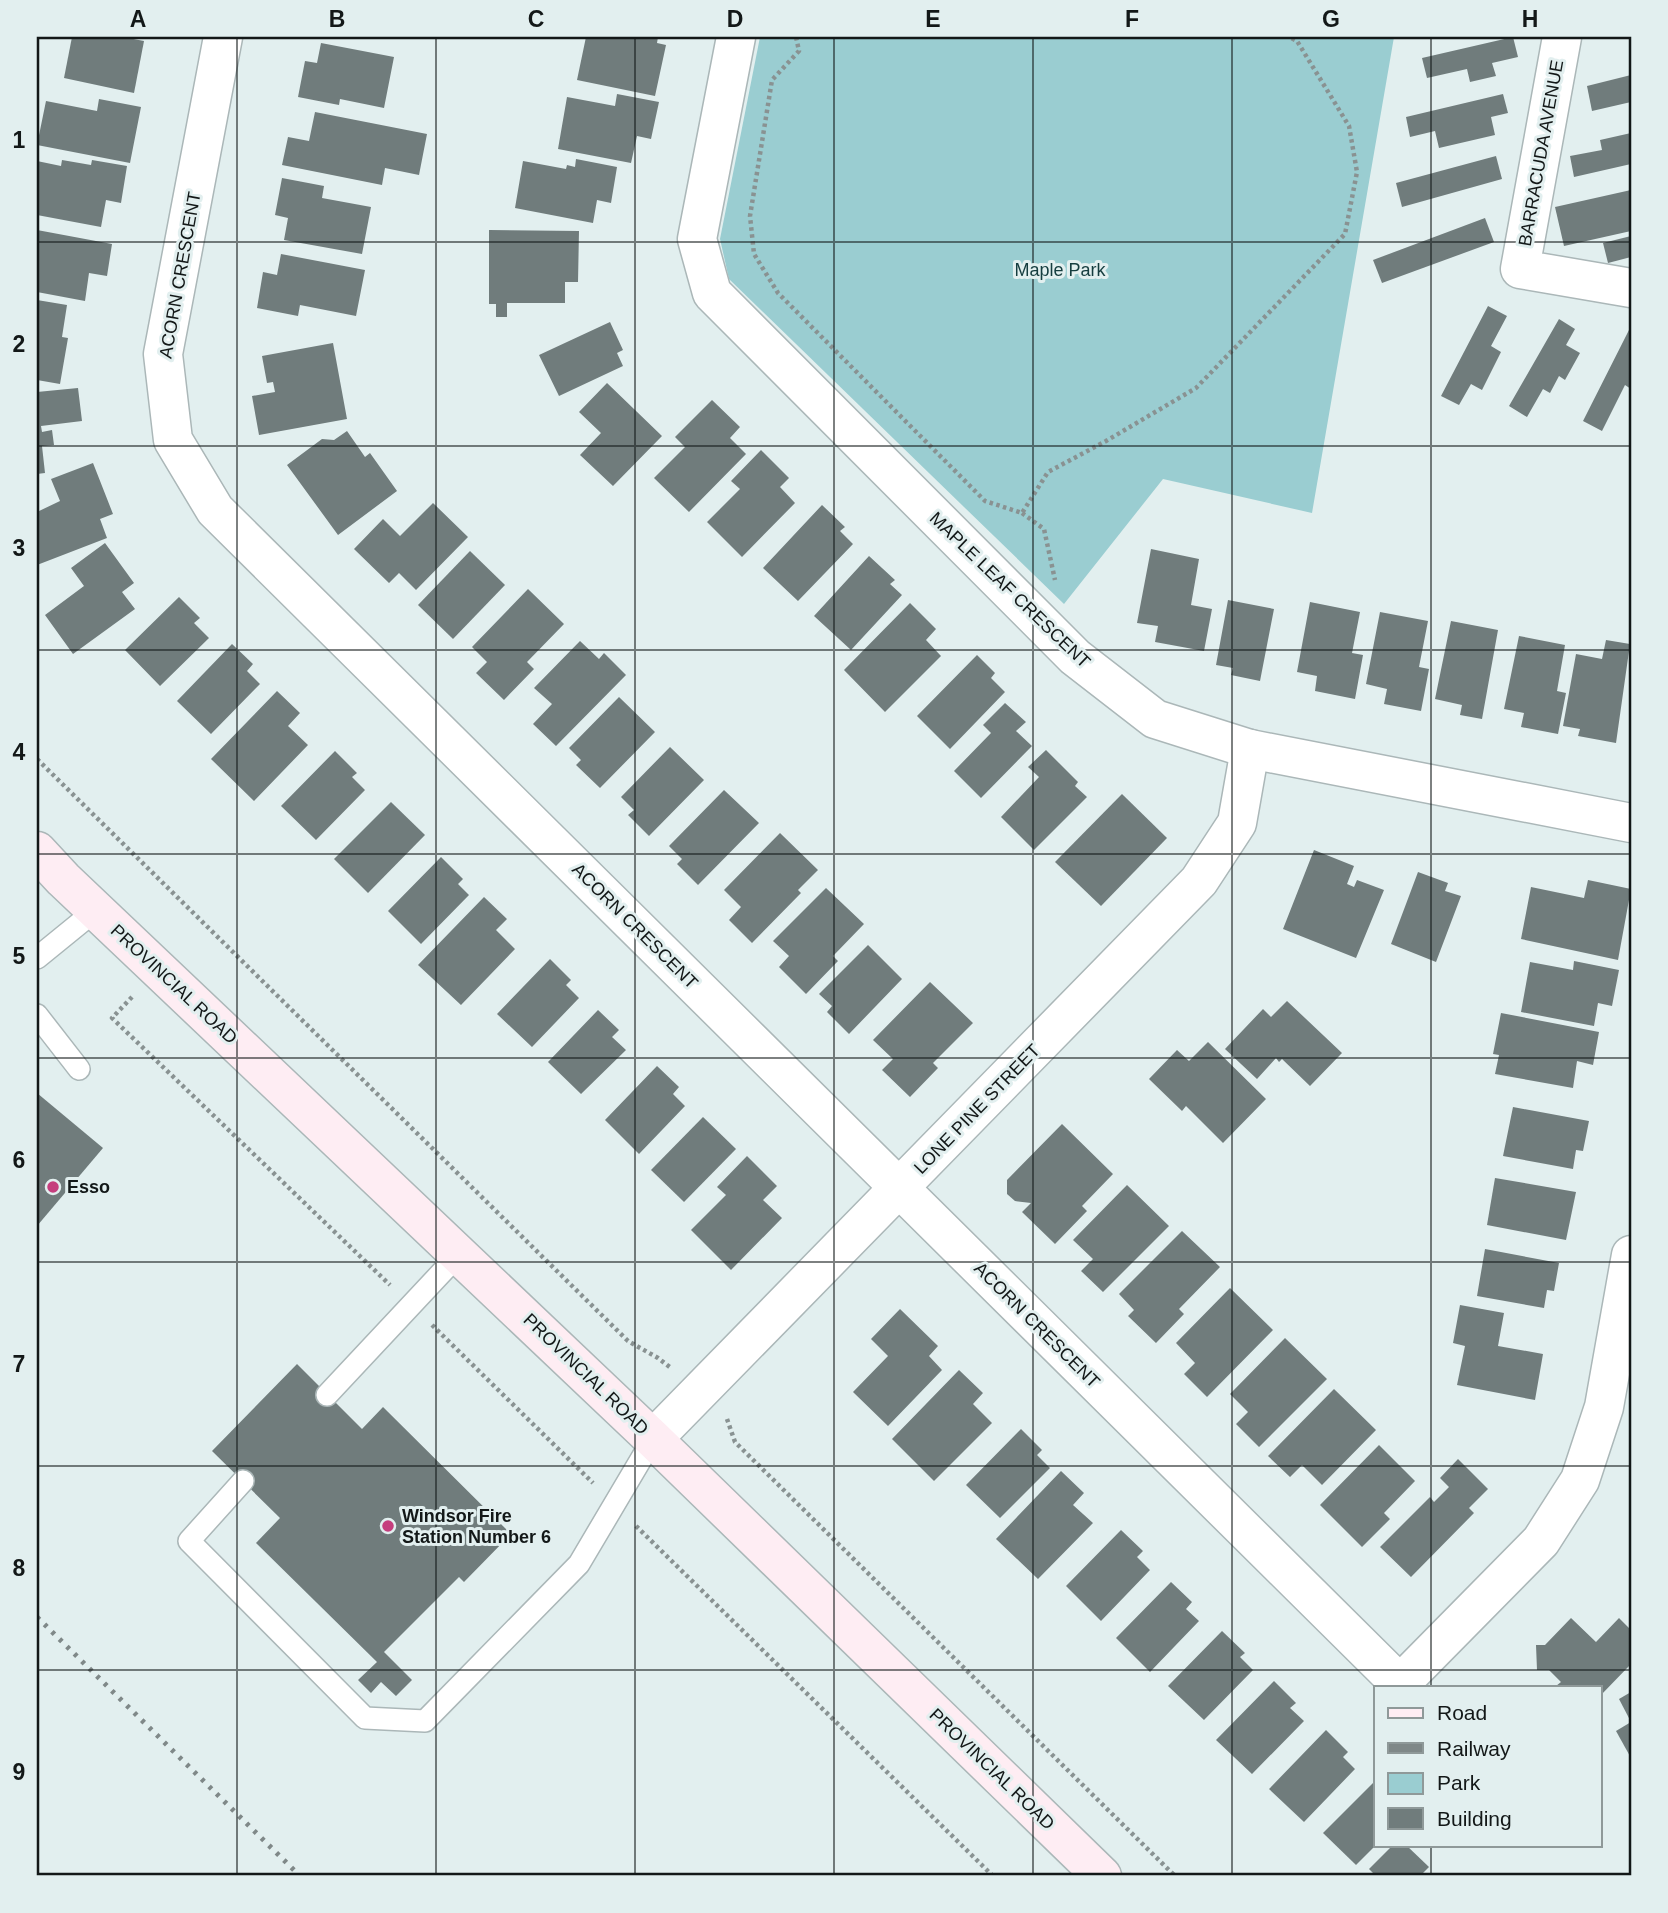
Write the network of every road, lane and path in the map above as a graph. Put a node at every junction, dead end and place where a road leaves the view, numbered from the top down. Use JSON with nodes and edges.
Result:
{"nodes":[{"id":1,"x":223,"y":37,"type":"edge"},
{"id":2,"x":736,"y":37,"type":"edge"},
{"id":3,"x":796,"y":37,"type":"edge"},
{"id":4,"x":1289,"y":37,"type":"edge"},
{"id":5,"x":1562,"y":37,"type":"edge"},
{"id":6,"x":1631,"y":288,"type":"edge"},
{"id":7,"x":1022,"y":513,"type":"junction"},
{"id":8,"x":1055,"y":582,"type":"dead end"},
{"id":9,"x":1250,"y":750,"type":"junction"},
{"id":10,"x":37,"y":759,"type":"edge"},
{"id":11,"x":1631,"y":823,"type":"edge"},
{"id":12,"x":37,"y":851,"type":"edge"},
{"id":13,"x":50,"y":874,"type":"edge"},
{"id":14,"x":96,"y":910,"type":"junction"},
{"id":15,"x":37,"y":958,"type":"edge"},
{"id":16,"x":37,"y":1015,"type":"edge"},
{"id":17,"x":112,"y":1018,"type":"dead end"},
{"id":18,"x":79,"y":1069,"type":"dead end"},
{"id":19,"x":899,"y":1188,"type":"junction"},
{"id":20,"x":459,"y":1254,"type":"junction"},
{"id":21,"x":1631,"y":1255,"type":"edge"},
{"id":22,"x":411,"y":1305,"type":"junction"},
{"id":23,"x":658,"y":1357,"type":"dead end"},
{"id":24,"x":327,"y":1395,"type":"dead end"},
{"id":25,"x":727,"y":1419,"type":"dead end"},
{"id":26,"x":653,"y":1439,"type":"junction"},
{"id":27,"x":243,"y":1481,"type":"dead end"},
{"id":28,"x":614,"y":1505,"type":"junction"},
{"id":29,"x":1402,"y":1686,"type":"edge"},
{"id":30,"x":993,"y":1876,"type":"edge"},
{"id":31,"x":1101,"y":1876,"type":"edge"},
{"id":32,"x":1175,"y":1876,"type":"edge"}],
"edges":[{"from":1,"to":19,"type":"street","name":"ACORN CRESCENT"},
{"from":2,"to":9,"type":"street","name":"MAPLE LEAF CRESCENT"},
{"from":3,"to":7,"type":"path"},
{"from":4,"to":7,"type":"path"},
{"from":5,"to":6,"type":"street","name":"BARRACUDA AVENUE"},
{"from":7,"to":8,"type":"path"},
{"from":9,"to":11,"type":"street","name":"MAPLE LEAF CRESCENT"},
{"from":9,"to":19,"type":"street","name":"LONE PINE STREET"},
{"from":10,"to":23,"type":"path"},
{"from":12,"to":13,"type":"main road","name":"PROVINCIAL ROAD"},
{"from":13,"to":14,"type":"main road","name":"PROVINCIAL ROAD"},
{"from":14,"to":15,"type":"lane"},
{"from":14,"to":20,"type":"main road","name":"PROVINCIAL ROAD"},
{"from":16,"to":18,"type":"lane"},
{"from":17,"to":22,"type":"path"},
{"from":19,"to":26,"type":"street","name":"LONE PINE STREET"},
{"from":19,"to":29,"type":"street","name":"ACORN CRESCENT"},
{"from":20,"to":22,"type":"lane"},
{"from":20,"to":26,"type":"main road","name":"PROVINCIAL ROAD"},
{"from":21,"to":29,"type":"street"},
{"from":22,"to":24,"type":"lane"},
{"from":22,"to":28,"type":"path"},
{"from":25,"to":32,"type":"path"},
{"from":26,"to":28,"type":"lane"},
{"from":26,"to":31,"type":"main road","name":"PROVINCIAL ROAD"},
{"from":27,"to":28,"type":"lane"},
{"from":28,"to":30,"type":"path"}]}
